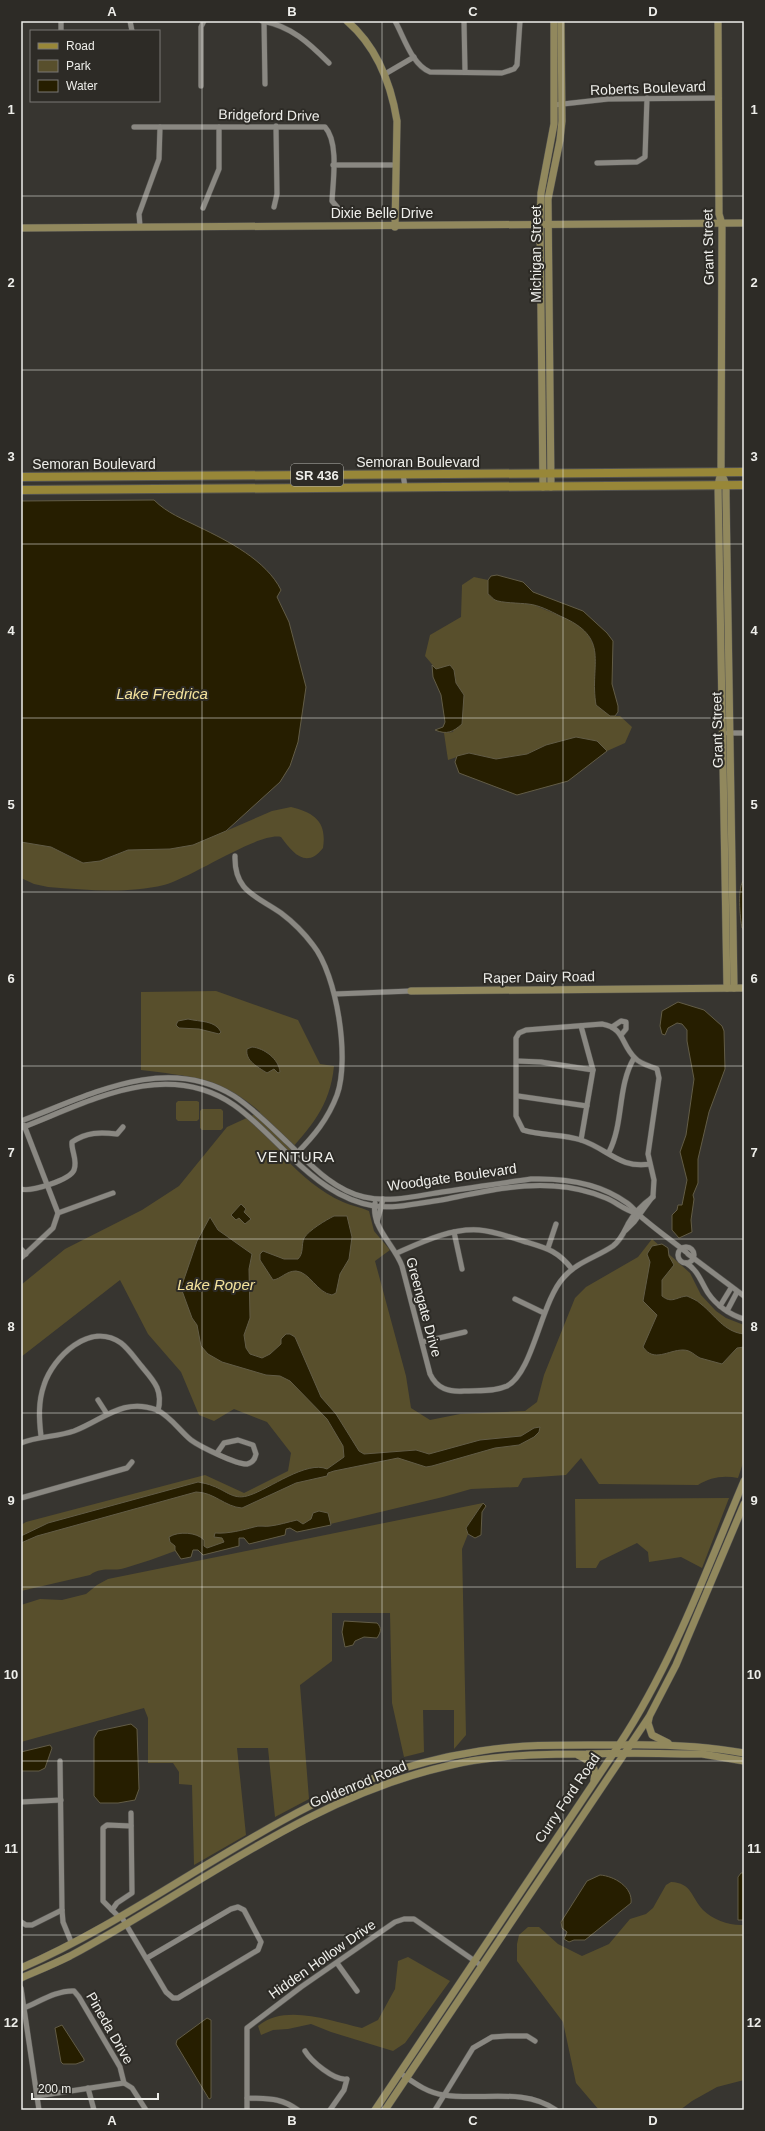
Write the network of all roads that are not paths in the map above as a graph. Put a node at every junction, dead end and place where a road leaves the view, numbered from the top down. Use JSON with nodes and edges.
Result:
{"nodes":[{"id":1,"x":204,"y":21,"type":"edge"},
{"id":2,"x":263,"y":21,"type":"edge"},
{"id":3,"x":347,"y":21,"type":"edge"},
{"id":4,"x":395,"y":21,"type":"edge"},
{"id":5,"x":464,"y":21,"type":"edge"},
{"id":6,"x":520,"y":21,"type":"edge"},
{"id":7,"x":554,"y":21,"type":"edge"},
{"id":8,"x":561,"y":21,"type":"edge"},
{"id":9,"x":718,"y":21,"type":"edge"},
{"id":10,"x":414,"y":57,"type":"junction"},
{"id":11,"x":329,"y":63,"type":"dead end"},
{"id":12,"x":465,"y":71,"type":"junction"},
{"id":13,"x":385,"y":74,"type":"junction"},
{"id":14,"x":265,"y":84,"type":"dead end"},
{"id":15,"x":201,"y":86,"type":"dead end"},
{"id":16,"x":647,"y":98,"type":"junction"},
{"id":17,"x":719,"y":98,"type":"junction"},
{"id":18,"x":554,"y":105,"type":"junction"},
{"id":19,"x":562,"y":105,"type":"junction"},
{"id":20,"x":276,"y":126,"type":"junction"},
{"id":21,"x":134,"y":127,"type":"dead end"},
{"id":22,"x":160,"y":127,"type":"junction"},
{"id":23,"x":219,"y":127,"type":"junction"},
{"id":24,"x":597,"y":163,"type":"dead end"},
{"id":25,"x":333,"y":165,"type":"junction"},
{"id":26,"x":396,"y":165,"type":"junction"},
{"id":27,"x":274,"y":207,"type":"dead end"},
{"id":28,"x":203,"y":208,"type":"dead end"},
{"id":29,"x":338,"y":208,"type":"dead end"},
{"id":30,"x":722,"y":224,"type":"junction"},
{"id":31,"x":744,"y":224,"type":"edge"},
{"id":32,"x":544,"y":225,"type":"junction"},
{"id":33,"x":140,"y":226,"type":"junction"},
{"id":34,"x":395,"y":227,"type":"junction"},
{"id":35,"x":21,"y":228,"type":"edge"},
{"id":36,"x":721,"y":472,"type":"junction"},
{"id":37,"x":744,"y":472,"type":"edge"},
{"id":38,"x":404,"y":474,"type":"junction"},
{"id":39,"x":547,"y":475,"type":"junction"},
{"id":40,"x":164,"y":476,"type":"junction"},
{"id":41,"x":21,"y":477,"type":"edge"},
{"id":42,"x":79,"y":477,"type":"junction"},
{"id":43,"x":722,"y":485,"type":"junction"},
{"id":44,"x":744,"y":485,"type":"edge"},
{"id":45,"x":405,"y":487,"type":"junction"},
{"id":46,"x":547,"y":487,"type":"junction"},
{"id":47,"x":164,"y":489,"type":"junction"},
{"id":48,"x":21,"y":490,"type":"edge"},
{"id":49,"x":45,"y":490,"type":"junction"},
{"id":50,"x":726,"y":733,"type":"junction"},
{"id":51,"x":744,"y":733,"type":"edge"},
{"id":52,"x":731,"y":784,"type":"junction"},
{"id":53,"x":723,"y":785,"type":"junction"},
{"id":54,"x":234,"y":856,"type":"dead end"},
{"id":55,"x":730,"y":988,"type":"junction"},
{"id":56,"x":744,"y":988,"type":"edge"},
{"id":57,"x":411,"y":991,"type":"joint"},
{"id":58,"x":335,"y":994,"type":"junction"},
{"id":59,"x":581,"y":1026,"type":"junction"},
{"id":60,"x":612,"y":1027,"type":"junction"},
{"id":61,"x":621,"y":1035,"type":"junction"},
{"id":62,"x":634,"y":1058,"type":"junction"},
{"id":63,"x":517,"y":1061,"type":"junction"},
{"id":64,"x":593,"y":1070,"type":"junction"},
{"id":65,"x":118,"y":1084,"type":"junction"},
{"id":66,"x":112,"y":1086,"type":"junction"},
{"id":67,"x":118,"y":1091,"type":"junction"},
{"id":68,"x":518,"y":1096,"type":"junction"},
{"id":69,"x":587,"y":1106,"type":"junction"},
{"id":70,"x":46,"y":1111,"type":"junction"},
{"id":71,"x":48,"y":1117,"type":"junction"},
{"id":72,"x":22,"y":1121,"type":"edge"},
{"id":73,"x":23,"y":1127,"type":"edge"},
{"id":74,"x":123,"y":1127,"type":"dead end"},
{"id":75,"x":581,"y":1140,"type":"junction"},
{"id":76,"x":609,"y":1152,"type":"junction"},
{"id":77,"x":298,"y":1153,"type":"junction"},
{"id":78,"x":293,"y":1158,"type":"junction"},
{"id":79,"x":650,"y":1164,"type":"junction"},
{"id":80,"x":47,"y":1185,"type":"junction"},
{"id":81,"x":21,"y":1189,"type":"edge"},
{"id":82,"x":113,"y":1193,"type":"dead end"},
{"id":83,"x":440,"y":1193,"type":"junction"},
{"id":84,"x":376,"y":1198,"type":"junction"},
{"id":85,"x":383,"y":1199,"type":"junction"},
{"id":86,"x":441,"y":1200,"type":"junction"},
{"id":87,"x":374,"y":1206,"type":"junction"},
{"id":88,"x":382,"y":1206,"type":"junction"},
{"id":89,"x":58,"y":1213,"type":"junction"},
{"id":90,"x":637,"y":1214,"type":"junction"},
{"id":91,"x":377,"y":1222,"type":"junction"},
{"id":92,"x":556,"y":1224,"type":"dead end"},
{"id":93,"x":454,"y":1232,"type":"junction"},
{"id":94,"x":548,"y":1248,"type":"junction"},
{"id":95,"x":21,"y":1249,"type":"edge"},
{"id":96,"x":684,"y":1251,"type":"junction"},
{"id":97,"x":397,"y":1253,"type":"junction"},
{"id":98,"x":26,"y":1254,"type":"junction"},
{"id":99,"x":21,"y":1258,"type":"edge"},
{"id":100,"x":694,"y":1258,"type":"junction"},
{"id":101,"x":686,"y":1263,"type":"junction"},
{"id":102,"x":462,"y":1269,"type":"dead end"},
{"id":103,"x":572,"y":1269,"type":"junction"},
{"id":104,"x":731,"y":1288,"type":"junction"},
{"id":105,"x":736,"y":1292,"type":"junction"},
{"id":106,"x":744,"y":1296,"type":"edge"},
{"id":107,"x":515,"y":1299,"type":"dead end"},
{"id":108,"x":720,"y":1306,"type":"junction"},
{"id":109,"x":726,"y":1311,"type":"junction"},
{"id":110,"x":544,"y":1313,"type":"junction"},
{"id":111,"x":744,"y":1319,"type":"edge"},
{"id":112,"x":465,"y":1332,"type":"dead end"},
{"id":113,"x":422,"y":1342,"type":"junction"},
{"id":114,"x":98,"y":1400,"type":"dead end"},
{"id":115,"x":158,"y":1411,"type":"junction"},
{"id":116,"x":107,"y":1414,"type":"junction"},
{"id":117,"x":41,"y":1436,"type":"junction"},
{"id":118,"x":21,"y":1443,"type":"edge"},
{"id":119,"x":217,"y":1453,"type":"junction"},
{"id":120,"x":132,"y":1462,"type":"dead end"},
{"id":121,"x":744,"y":1481,"type":"edge"},
{"id":122,"x":744,"y":1490,"type":"edge"},
{"id":123,"x":21,"y":1498,"type":"edge"},
{"id":124,"x":744,"y":1504,"type":"edge"},
{"id":125,"x":736,"y":1522,"type":"junction"},
{"id":126,"x":744,"y":1523,"type":"edge"},
{"id":127,"x":726,"y":1524,"type":"junction"},
{"id":128,"x":700,"y":1609,"type":"junction"},
{"id":129,"x":649,"y":1717,"type":"junction"},
{"id":130,"x":672,"y":1744,"type":"junction"},
{"id":131,"x":550,"y":1745,"type":"junction"},
{"id":132,"x":619,"y":1745,"type":"junction"},
{"id":133,"x":632,"y":1745,"type":"junction"},
{"id":134,"x":613,"y":1753,"type":"junction"},
{"id":135,"x":626,"y":1753,"type":"junction"},
{"id":136,"x":744,"y":1753,"type":"edge"},
{"id":137,"x":576,"y":1754,"type":"junction"},
{"id":138,"x":458,"y":1755,"type":"junction"},
{"id":139,"x":60,"y":1761,"type":"dead end"},
{"id":140,"x":744,"y":1761,"type":"edge"},
{"id":141,"x":462,"y":1763,"type":"junction"},
{"id":142,"x":395,"y":1781,"type":"junction"},
{"id":143,"x":594,"y":1782,"type":"junction"},
{"id":144,"x":61,"y":1800,"type":"junction"},
{"id":145,"x":21,"y":1802,"type":"edge"},
{"id":146,"x":131,"y":1813,"type":"dead end"},
{"id":147,"x":280,"y":1822,"type":"junction"},
{"id":148,"x":131,"y":1826,"type":"junction"},
{"id":149,"x":284,"y":1830,"type":"junction"},
{"id":150,"x":530,"y":1876,"type":"junction"},
{"id":151,"x":538,"y":1882,"type":"junction"},
{"id":152,"x":62,"y":1910,"type":"junction"},
{"id":153,"x":112,"y":1910,"type":"junction"},
{"id":154,"x":119,"y":1917,"type":"junction"},
{"id":155,"x":21,"y":1922,"type":"edge"},
{"id":156,"x":126,"y":1924,"type":"junction"},
{"id":157,"x":72,"y":1944,"type":"junction"},
{"id":158,"x":147,"y":1958,"type":"junction"},
{"id":159,"x":476,"y":1961,"type":"junction"},
{"id":160,"x":337,"y":1963,"type":"junction"},
{"id":161,"x":482,"y":1966,"type":"junction"},
{"id":162,"x":21,"y":1968,"type":"edge"},
{"id":163,"x":21,"y":1978,"type":"edge"},
{"id":164,"x":21,"y":1988,"type":"edge"},
{"id":165,"x":357,"y":1991,"type":"dead end"},
{"id":166,"x":24,"y":2008,"type":"junction"},
{"id":167,"x":535,"y":2041,"type":"dead end"},
{"id":168,"x":305,"y":2052,"type":"dead end"},
{"id":169,"x":400,"y":2073,"type":"junction"},
{"id":170,"x":407,"y":2078,"type":"junction"},
{"id":171,"x":124,"y":2083,"type":"junction"},
{"id":172,"x":88,"y":2088,"type":"junction"},
{"id":173,"x":442,"y":2095,"type":"junction"},
{"id":174,"x":37,"y":2096,"type":"junction"},
{"id":175,"x":247,"y":2098,"type":"junction"},
{"id":176,"x":39,"y":2110,"type":"edge"},
{"id":177,"x":94,"y":2110,"type":"edge"},
{"id":178,"x":146,"y":2110,"type":"edge"},
{"id":179,"x":247,"y":2110,"type":"edge"},
{"id":180,"x":298,"y":2110,"type":"edge"},
{"id":181,"x":330,"y":2110,"type":"edge"},
{"id":182,"x":375,"y":2110,"type":"edge"},
{"id":183,"x":385,"y":2110,"type":"edge"},
{"id":184,"x":435,"y":2110,"type":"edge"},
{"id":185,"x":556,"y":2110,"type":"edge"}],
"edges":[{"from":1,"to":15,"type":"street"},
{"from":2,"to":11,"type":"street"},
{"from":2,"to":14,"type":"street"},
{"from":3,"to":13,"type":"street"},
{"from":4,"to":10,"type":"street"},
{"from":5,"to":12,"type":"street"},
{"from":6,"to":12,"type":"street"},
{"from":7,"to":18,"type":"street","name":"Michigan Street"},
{"from":8,"to":19,"type":"street","name":"Michigan Street"},
{"from":9,"to":17,"type":"street","name":"Grant Street"},
{"from":10,"to":12,"type":"street"},
{"from":10,"to":13,"type":"street"},
{"from":13,"to":26,"type":"street"},
{"from":16,"to":17,"type":"street","name":"Roberts Boulevard"},
{"from":16,"to":19,"type":"street","name":"Roberts Boulevard"},
{"from":16,"to":24,"type":"street"},
{"from":17,"to":30,"type":"street","name":"Grant Street"},
{"from":18,"to":19,"type":"street","name":"Roberts Boulevard"},
{"from":18,"to":32,"type":"street","name":"Michigan Street"},
{"from":19,"to":32,"type":"street","name":"Michigan Street"},
{"from":20,"to":23,"type":"street","name":"Bridgeford Drive"},
{"from":20,"to":25,"type":"street","name":"Bridgeford Drive"},
{"from":20,"to":27,"type":"street"},
{"from":21,"to":22,"type":"street","name":"Bridgeford Drive"},
{"from":22,"to":23,"type":"street","name":"Bridgeford Drive"},
{"from":22,"to":33,"type":"street"},
{"from":23,"to":28,"type":"street"},
{"from":25,"to":26,"type":"street"},
{"from":25,"to":29,"type":"street","name":"Bridgeford Drive"},
{"from":26,"to":34,"type":"street"},
{"from":30,"to":31,"type":"street","name":"Dixie Belle Drive"},
{"from":30,"to":32,"type":"street","name":"Dixie Belle Drive"},
{"from":30,"to":36,"type":"street","name":"Grant Street"},
{"from":32,"to":34,"type":"street","name":"Dixie Belle Drive"},
{"from":32,"to":39,"type":"street","name":"Michigan Street"},
{"from":33,"to":34,"type":"street","name":"Dixie Belle Drive"},
{"from":33,"to":35,"type":"street","name":"Dixie Belle Drive"},
{"from":36,"to":37,"type":"main road","name":"Semoran Boulevard","number":"SR 436"},
{"from":36,"to":39,"type":"main road","name":"Semoran Boulevard","number":"SR 436"},
{"from":36,"to":43,"type":"street","name":"Grant Street"},
{"from":38,"to":39,"type":"main road","name":"Semoran Boulevard","number":"SR 436"},
{"from":38,"to":40,"type":"main road","name":"Semoran Boulevard","number":"SR 436"},
{"from":38,"to":45,"type":"street"},
{"from":39,"to":46,"type":"street","name":"Michigan Street"},
{"from":40,"to":42,"type":"main road","name":"Semoran Boulevard","number":"SR 436"},
{"from":40,"to":47,"type":"street"},
{"from":41,"to":42,"type":"main road","name":"Semoran Boulevard","number":"SR 436"},
{"from":42,"to":49,"type":"main road"},
{"from":43,"to":44,"type":"main road","name":"Semoran Boulevard","number":"SR 436"},
{"from":43,"to":46,"type":"main road","name":"Semoran Boulevard","number":"SR 436"},
{"from":43,"to":50,"type":"street","name":"Grant Street"},
{"from":45,"to":46,"type":"main road","name":"Semoran Boulevard","number":"SR 436"},
{"from":45,"to":47,"type":"main road","name":"Semoran Boulevard","number":"SR 436"},
{"from":47,"to":49,"type":"main road","name":"Semoran Boulevard","number":"SR 436"},
{"from":48,"to":49,"type":"main road","name":"Semoran Boulevard","number":"SR 436"},
{"from":50,"to":51,"type":"street"},
{"from":50,"to":52,"type":"street","name":"Grant Street"},
{"from":50,"to":53,"type":"street","name":"Grant Street"},
{"from":52,"to":53,"type":"street"},
{"from":52,"to":55,"type":"street","name":"Grant Street"},
{"from":53,"to":55,"type":"street","name":"Grant Street"},
{"from":54,"to":58,"type":"street"},
{"from":55,"to":56,"type":"street","name":"Raper Dairy Road"},
{"from":55,"to":57,"type":"street","name":"Raper Dairy Road"},
{"from":57,"to":58,"type":"street","name":"Raper Dairy Road"},
{"from":58,"to":77,"type":"street"},
{"from":59,"to":60,"type":"street"},
{"from":59,"to":63,"type":"street"},
{"from":59,"to":64,"type":"street"},
{"from":60,"to":61,"type":"street"},
{"from":60,"to":61,"type":"street"},
{"from":61,"to":62,"type":"street"},
{"from":62,"to":76,"type":"street"},
{"from":62,"to":79,"type":"street"},
{"from":63,"to":64,"type":"street"},
{"from":63,"to":68,"type":"street"},
{"from":64,"to":69,"type":"street"},
{"from":65,"to":66,"type":"street","name":"Woodgate Boulevard"},
{"from":65,"to":67,"type":"street"},
{"from":65,"to":77,"type":"street","name":"Woodgate Boulevard"},
{"from":66,"to":67,"type":"street"},
{"from":66,"to":70,"type":"street","name":"Woodgate Boulevard"},
{"from":67,"to":71,"type":"street","name":"Woodgate Boulevard"},
{"from":67,"to":78,"type":"street","name":"Woodgate Boulevard"},
{"from":68,"to":69,"type":"street"},
{"from":68,"to":75,"type":"street"},
{"from":69,"to":75,"type":"street"},
{"from":70,"to":71,"type":"street"},
{"from":70,"to":72,"type":"street","name":"Woodgate Boulevard"},
{"from":71,"to":73,"type":"street","name":"Woodgate Boulevard"},
{"from":72,"to":73,"type":"street"},
{"from":73,"to":80,"type":"street"},
{"from":74,"to":80,"type":"street"},
{"from":75,"to":76,"type":"street"},
{"from":76,"to":79,"type":"street"},
{"from":77,"to":78,"type":"street"},
{"from":77,"to":84,"type":"street","name":"Woodgate Boulevard"},
{"from":78,"to":87,"type":"street","name":"Woodgate Boulevard"},
{"from":79,"to":90,"type":"street"},
{"from":80,"to":81,"type":"street"},
{"from":80,"to":89,"type":"street"},
{"from":82,"to":89,"type":"street"},
{"from":83,"to":85,"type":"street","name":"Woodgate Boulevard"},
{"from":83,"to":86,"type":"street"},
{"from":83,"to":90,"type":"street","name":"Woodgate Boulevard"},
{"from":84,"to":85,"type":"street","name":"Woodgate Boulevard"},
{"from":84,"to":87,"type":"street","name":"Greengate Drive"},
{"from":85,"to":88,"type":"street"},
{"from":86,"to":88,"type":"street","name":"Woodgate Boulevard"},
{"from":86,"to":90,"type":"street","name":"Woodgate Boulevard"},
{"from":87,"to":88,"type":"street","name":"Woodgate Boulevard"},
{"from":87,"to":91,"type":"street","name":"Greengate Drive"},
{"from":88,"to":91,"type":"street"},
{"from":89,"to":98,"type":"street"},
{"from":90,"to":96,"type":"street","name":"Woodgate Boulevard"},
{"from":90,"to":103,"type":"street"},
{"from":91,"to":97,"type":"street","name":"Greengate Drive"},
{"from":92,"to":94,"type":"street"},
{"from":93,"to":94,"type":"street"},
{"from":93,"to":97,"type":"street"},
{"from":93,"to":102,"type":"street"},
{"from":94,"to":103,"type":"street"},
{"from":95,"to":98,"type":"street"},
{"from":96,"to":100,"type":"street","name":"Woodgate Boulevard"},
{"from":96,"to":100,"type":"street"},
{"from":96,"to":101,"type":"street"},
{"from":97,"to":113,"type":"street","name":"Greengate Drive"},
{"from":98,"to":99,"type":"street"},
{"from":100,"to":101,"type":"street"},
{"from":100,"to":104,"type":"street","name":"Woodgate Boulevard"},
{"from":101,"to":108,"type":"street"},
{"from":103,"to":110,"type":"street"},
{"from":104,"to":105,"type":"street","name":"Woodgate Boulevard"},
{"from":104,"to":108,"type":"street"},
{"from":105,"to":106,"type":"street","name":"Woodgate Boulevard"},
{"from":105,"to":109,"type":"street"},
{"from":107,"to":110,"type":"street"},
{"from":108,"to":109,"type":"street"},
{"from":109,"to":111,"type":"street"},
{"from":110,"to":113,"type":"street","name":"Greengate Drive"},
{"from":112,"to":113,"type":"street"},
{"from":114,"to":116,"type":"street"},
{"from":115,"to":116,"type":"street"},
{"from":115,"to":117,"type":"street"},
{"from":115,"to":119,"type":"street"},
{"from":116,"to":117,"type":"street"},
{"from":117,"to":118,"type":"street"},
{"from":119,"to":119,"type":"street"},
{"from":120,"to":123,"type":"street"},
{"from":121,"to":127,"type":"street","name":"Curry Ford Road"},
{"from":122,"to":125,"type":"street"},
{"from":124,"to":125,"type":"street","name":"Curry Ford Road"},
{"from":125,"to":126,"type":"street"},
{"from":125,"to":128,"type":"street","name":"Curry Ford Road"},
{"from":127,"to":128,"type":"street"},
{"from":127,"to":132,"type":"street","name":"Curry Ford Road"},
{"from":128,"to":129,"type":"street","name":"Curry Ford Road"},
{"from":129,"to":130,"type":"street"},
{"from":129,"to":133,"type":"street","name":"Curry Ford Road"},
{"from":130,"to":133,"type":"street","name":"Goldenrod Road"},
{"from":130,"to":136,"type":"street","name":"Goldenrod Road"},
{"from":131,"to":132,"type":"street","name":"Goldenrod Road"},
{"from":131,"to":138,"type":"street","name":"Goldenrod Road"},
{"from":131,"to":141,"type":"street"},
{"from":132,"to":133,"type":"street","name":"Goldenrod Road"},
{"from":132,"to":134,"type":"street","name":"Curry Ford Road"},
{"from":133,"to":135,"type":"street","name":"Curry Ford Road"},
{"from":134,"to":135,"type":"street","name":"Goldenrod Road"},
{"from":134,"to":137,"type":"street","name":"Goldenrod Road"},
{"from":134,"to":143,"type":"street","name":"Curry Ford Road"},
{"from":135,"to":140,"type":"street","name":"Goldenrod Road"},
{"from":135,"to":151,"type":"street","name":"Curry Ford Road"},
{"from":137,"to":141,"type":"street","name":"Goldenrod Road"},
{"from":137,"to":143,"type":"street"},
{"from":138,"to":142,"type":"street"},
{"from":138,"to":147,"type":"street","name":"Goldenrod Road"},
{"from":139,"to":144,"type":"street"},
{"from":141,"to":142,"type":"street","name":"Goldenrod Road"},
{"from":142,"to":149,"type":"street","name":"Goldenrod Road"},
{"from":143,"to":150,"type":"street","name":"Curry Ford Road"},
{"from":144,"to":145,"type":"street"},
{"from":144,"to":152,"type":"street"},
{"from":146,"to":148,"type":"street"},
{"from":147,"to":149,"type":"street"},
{"from":147,"to":154,"type":"street","name":"Goldenrod Road"},
{"from":148,"to":153,"type":"street"},
{"from":148,"to":153,"type":"street"},
{"from":149,"to":156,"type":"street","name":"Goldenrod Road"},
{"from":150,"to":151,"type":"street"},
{"from":150,"to":159,"type":"street","name":"Curry Ford Road"},
{"from":151,"to":161,"type":"street","name":"Curry Ford Road"},
{"from":152,"to":155,"type":"street"},
{"from":152,"to":157,"type":"street"},
{"from":153,"to":154,"type":"street"},
{"from":154,"to":156,"type":"street"},
{"from":154,"to":157,"type":"street","name":"Goldenrod Road"},
{"from":156,"to":158,"type":"street"},
{"from":156,"to":163,"type":"street","name":"Goldenrod Road"},
{"from":157,"to":162,"type":"street","name":"Goldenrod Road"},
{"from":158,"to":158,"type":"street"},
{"from":159,"to":160,"type":"street","name":"Hidden Hollow Drive"},
{"from":159,"to":161,"type":"street","name":"Hidden Hollow Drive"},
{"from":159,"to":169,"type":"street","name":"Curry Ford Road"},
{"from":160,"to":165,"type":"street"},
{"from":160,"to":175,"type":"street","name":"Hidden Hollow Drive"},
{"from":161,"to":170,"type":"street","name":"Curry Ford Road"},
{"from":164,"to":166,"type":"street"},
{"from":166,"to":171,"type":"street","name":"Pineda Drive"},
{"from":166,"to":174,"type":"street"},
{"from":167,"to":173,"type":"street"},
{"from":168,"to":181,"type":"street"},
{"from":169,"to":170,"type":"street"},
{"from":169,"to":182,"type":"street","name":"Curry Ford Road"},
{"from":170,"to":173,"type":"street"},
{"from":170,"to":183,"type":"street","name":"Curry Ford Road"},
{"from":171,"to":172,"type":"street"},
{"from":171,"to":178,"type":"street"},
{"from":172,"to":174,"type":"street"},
{"from":172,"to":177,"type":"street"},
{"from":173,"to":184,"type":"street"},
{"from":173,"to":185,"type":"street"},
{"from":174,"to":176,"type":"street"},
{"from":175,"to":179,"type":"street","name":"Hidden Hollow Drive"},
{"from":175,"to":180,"type":"street"}]}
